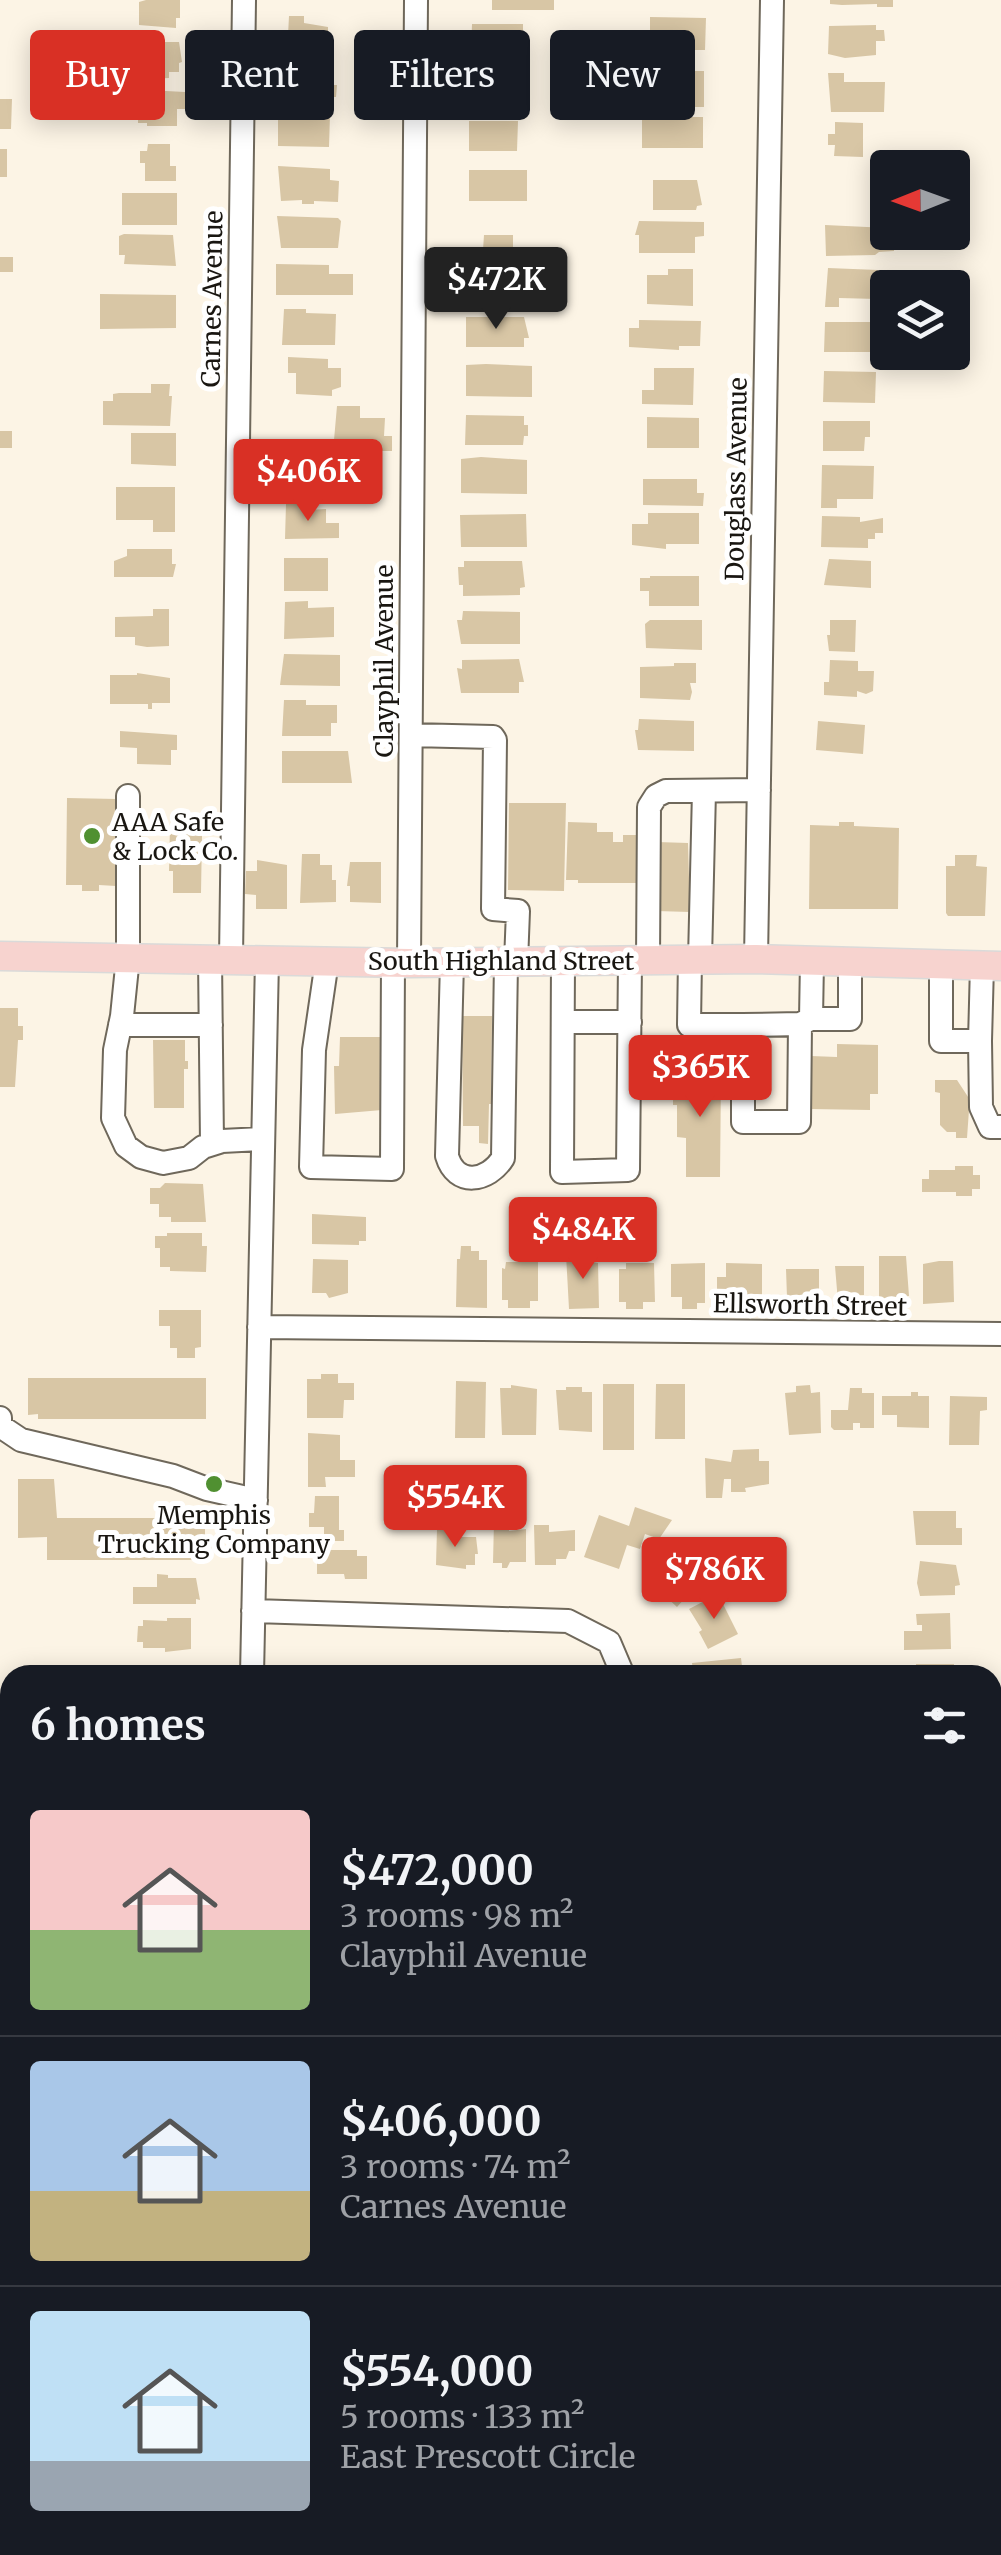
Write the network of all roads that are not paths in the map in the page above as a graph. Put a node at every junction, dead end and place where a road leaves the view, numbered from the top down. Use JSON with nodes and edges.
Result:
{"nodes":[{"id":1,"x":244,"y":0,"type":"edge"},
{"id":2,"x":416,"y":0,"type":"edge"},
{"id":3,"x":772,"y":0,"type":"edge"},
{"id":4,"x":411,"y":736,"type":"junction"},
{"id":5,"x":759,"y":790,"type":"junction"},
{"id":6,"x":704,"y":791,"type":"junction"},
{"id":7,"x":128,"y":796,"type":"dead end"},
{"id":8,"x":0,"y":956,"type":"edge"},
{"id":9,"x":128,"y":957,"type":"junction"},
{"id":10,"x":220,"y":958,"type":"junction"},
{"id":11,"x":695,"y":959,"type":"junction"},
{"id":12,"x":267,"y":960,"type":"junction"},
{"id":13,"x":639,"y":960,"type":"junction"},
{"id":14,"x":756,"y":960,"type":"junction"},
{"id":15,"x":327,"y":961,"type":"junction"},
{"id":16,"x":563,"y":961,"type":"junction"},
{"id":17,"x":812,"y":961,"type":"junction"},
{"id":18,"x":402,"y":962,"type":"junction"},
{"id":19,"x":452,"y":962,"type":"junction"},
{"id":20,"x":511,"y":962,"type":"junction"},
{"id":21,"x":850,"y":962,"type":"junction"},
{"id":22,"x":940,"y":964,"type":"junction"},
{"id":23,"x":992,"y":965,"type":"edge"},
{"id":24,"x":562,"y":1022,"type":"junction"},
{"id":25,"x":630,"y":1022,"type":"junction"},
{"id":26,"x":806,"y":1022,"type":"junction"},
{"id":27,"x":120,"y":1025,"type":"junction"},
{"id":28,"x":210,"y":1025,"type":"junction"},
{"id":29,"x":743,"y":1025,"type":"junction"},
{"id":30,"x":980,"y":1041,"type":"junction"},
{"id":31,"x":1001,"y":1127,"type":"edge"},
{"id":32,"x":263,"y":1139,"type":"junction"},
{"id":33,"x":212,"y":1144,"type":"junction"},
{"id":34,"x":259,"y":1328,"type":"junction"},
{"id":35,"x":1001,"y":1334,"type":"edge"},
{"id":36,"x":0,"y":1418,"type":"edge"},
{"id":37,"x":256,"y":1500,"type":"junction"},
{"id":38,"x":253,"y":1611,"type":"junction"},
{"id":39,"x":252,"y":1665,"type":"edge"},
{"id":40,"x":618,"y":1665,"type":"edge"}],
"edges":[{"from":1,"to":10,"type":"street","name":"Carnes Avenue"},
{"from":2,"to":4,"type":"street","name":"Clayphil Avenue"},
{"from":3,"to":5,"type":"street","name":"Douglass Avenue"},
{"from":4,"to":18,"type":"street","name":"Clayphil Avenue"},
{"from":4,"to":20,"type":"street"},
{"from":5,"to":6,"type":"street"},
{"from":5,"to":14,"type":"street","name":"Douglass Avenue"},
{"from":6,"to":11,"type":"street"},
{"from":6,"to":13,"type":"street"},
{"from":7,"to":9,"type":"street"},
{"from":8,"to":9,"type":"main road","name":"South Highland Street"},
{"from":9,"to":10,"type":"main road","name":"South Highland Street"},
{"from":9,"to":27,"type":"street"},
{"from":10,"to":12,"type":"main road","name":"South Highland Street"},
{"from":10,"to":28,"type":"street","name":"Carnes Avenue"},
{"from":11,"to":13,"type":"main road","name":"South Highland Street"},
{"from":11,"to":14,"type":"main road","name":"South Highland Street"},
{"from":11,"to":29,"type":"street"},
{"from":12,"to":15,"type":"main road","name":"South Highland Street"},
{"from":12,"to":32,"type":"street"},
{"from":13,"to":16,"type":"main road","name":"South Highland Street"},
{"from":13,"to":25,"type":"street"},
{"from":14,"to":17,"type":"main road","name":"South Highland Street"},
{"from":15,"to":18,"type":"main road","name":"South Highland Street"},
{"from":15,"to":18,"type":"street","name":"Clayphil Avenue"},
{"from":16,"to":20,"type":"main road","name":"South Highland Street"},
{"from":16,"to":24,"type":"street"},
{"from":17,"to":21,"type":"main road","name":"South Highland Street"},
{"from":17,"to":26,"type":"street"},
{"from":18,"to":19,"type":"main road","name":"South Highland Street"},
{"from":19,"to":20,"type":"main road","name":"South Highland Street"},
{"from":19,"to":20,"type":"street"},
{"from":21,"to":22,"type":"main road","name":"South Highland Street"},
{"from":21,"to":26,"type":"street"},
{"from":22,"to":23,"type":"main road","name":"South Highland Street"},
{"from":22,"to":30,"type":"street"},
{"from":23,"to":30,"type":"street"},
{"from":24,"to":25,"type":"street"},
{"from":24,"to":25,"type":"street"},
{"from":26,"to":29,"type":"street"},
{"from":26,"to":29,"type":"street"},
{"from":27,"to":28,"type":"street"},
{"from":27,"to":33,"type":"street"},
{"from":28,"to":33,"type":"street","name":"Carnes Avenue"},
{"from":30,"to":31,"type":"street"},
{"from":32,"to":33,"type":"street"},
{"from":32,"to":34,"type":"street"},
{"from":34,"to":35,"type":"street","name":"Ellsworth Street"},
{"from":34,"to":37,"type":"street"},
{"from":36,"to":37,"type":"street"},
{"from":37,"to":38,"type":"street"},
{"from":38,"to":39,"type":"street"},
{"from":38,"to":40,"type":"street"}]}
